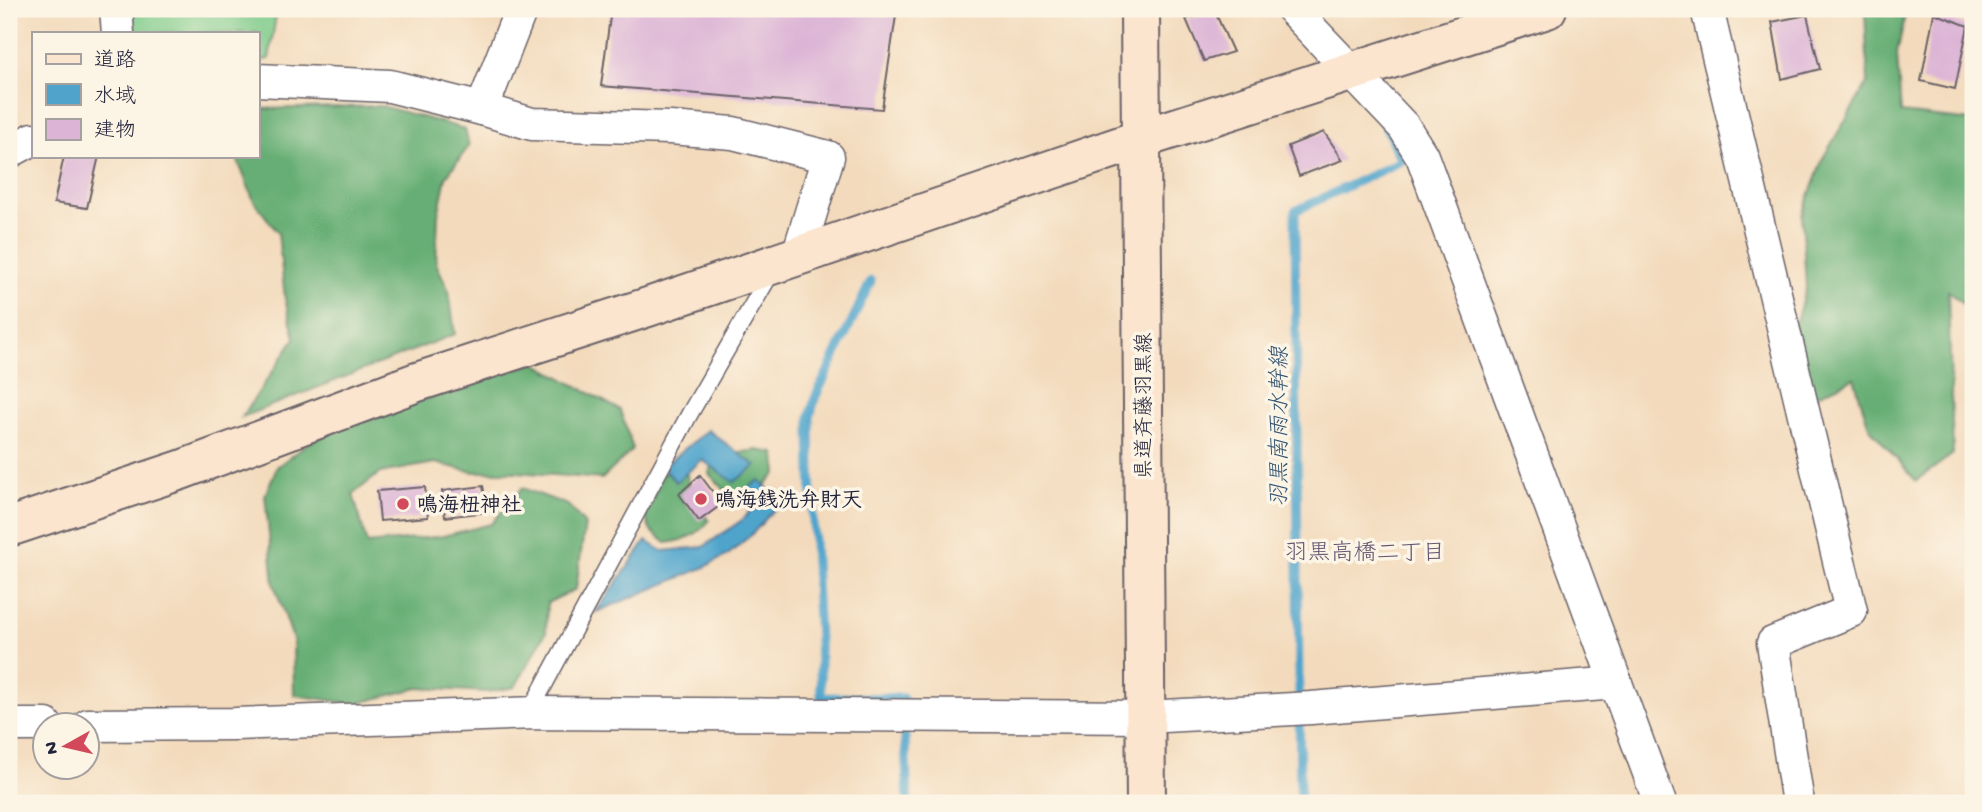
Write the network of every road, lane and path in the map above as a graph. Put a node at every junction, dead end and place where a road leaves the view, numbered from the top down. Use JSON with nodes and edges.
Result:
{"nodes":[{"id":1,"x":116,"y":9,"type":"edge"},
{"id":2,"x":521,"y":9,"type":"edge"},
{"id":3,"x":1140,"y":9,"type":"edge"},
{"id":4,"x":1292,"y":9,"type":"edge"},
{"id":5,"x":1547,"y":9,"type":"edge"},
{"id":6,"x":1707,"y":9,"type":"edge"},
{"id":7,"x":118,"y":32,"type":"edge"},
{"id":8,"x":1354,"y":72,"type":"junction"},
{"id":9,"x":259,"y":80,"type":"edge"},
{"id":10,"x":482,"y":109,"type":"junction"},
{"id":11,"x":1141,"y":139,"type":"junction"},
{"id":12,"x":32,"y":140,"type":"edge"},
{"id":13,"x":9,"y":152,"type":"edge"},
{"id":14,"x":787,"y":259,"type":"junction"},
{"id":15,"x":9,"y":527,"type":"edge"},
{"id":16,"x":1616,"y":683,"type":"junction"},
{"id":17,"x":528,"y":713,"type":"junction"},
{"id":18,"x":1145,"y":717,"type":"junction"},
{"id":19,"x":9,"y":725,"type":"edge"},
{"id":20,"x":32,"y":725,"type":"edge"},
{"id":21,"x":102,"y":725,"type":"edge"},
{"id":22,"x":1146,"y":803,"type":"edge"},
{"id":23,"x":1660,"y":803,"type":"edge"},
{"id":24,"x":1798,"y":803,"type":"edge"}],
"edges":[{"from":1,"to":7,"type":"street"},
{"from":2,"to":10,"type":"street"},
{"from":3,"to":11,"type":"street","name":"県道斉藤羽黒線"},
{"from":4,"to":8,"type":"street"},
{"from":5,"to":8,"type":"street"},
{"from":6,"to":24,"type":"street"},
{"from":8,"to":11,"type":"street"},
{"from":8,"to":16,"type":"street"},
{"from":9,"to":10,"type":"street"},
{"from":10,"to":14,"type":"street"},
{"from":11,"to":14,"type":"street"},
{"from":11,"to":18,"type":"street","name":"県道斉藤羽黒線"},
{"from":12,"to":13,"type":"street"},
{"from":14,"to":15,"type":"street"},
{"from":14,"to":17,"type":"lane"},
{"from":16,"to":18,"type":"street"},
{"from":16,"to":23,"type":"street"},
{"from":17,"to":18,"type":"street"},
{"from":17,"to":21,"type":"street"},
{"from":18,"to":22,"type":"street","name":"県道斉藤羽黒線"},
{"from":19,"to":20,"type":"street"}]}
